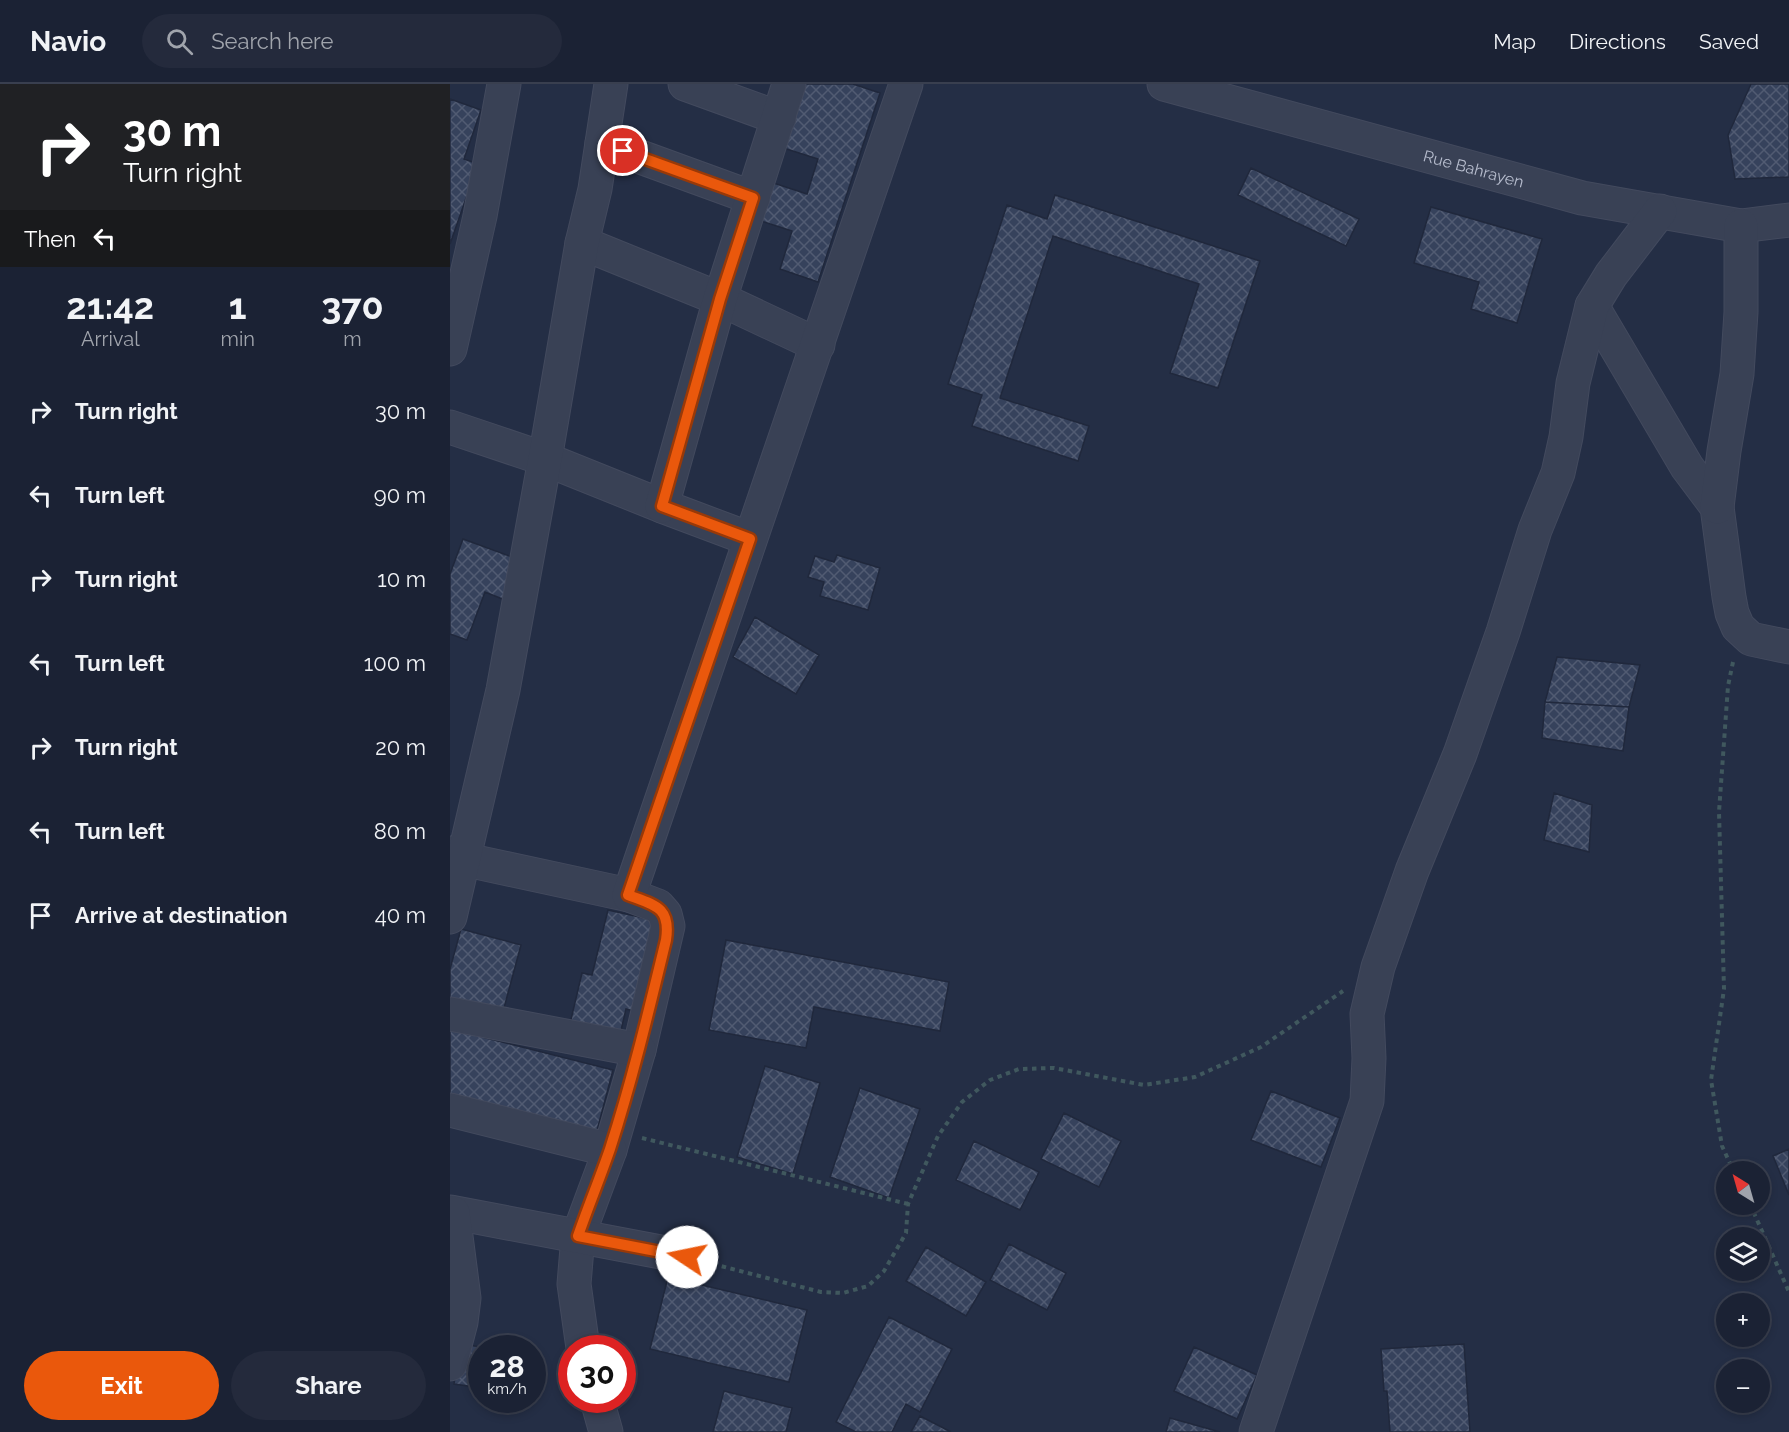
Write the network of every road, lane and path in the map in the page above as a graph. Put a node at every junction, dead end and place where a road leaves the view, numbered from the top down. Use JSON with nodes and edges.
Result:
{"nodes":[{"id":1,"x":504,"y":84,"type":"edge"},
{"id":2,"x":611,"y":84,"type":"edge"},
{"id":3,"x":685,"y":84,"type":"edge"},
{"id":4,"x":789,"y":84,"type":"edge"},
{"id":5,"x":906,"y":84,"type":"edge"},
{"id":6,"x":1177,"y":86,"type":"edge"},
{"id":7,"x":779,"y":118,"type":"junction"},
{"id":8,"x":602,"y":143,"type":"junction"},
{"id":9,"x":753,"y":198,"type":"junction"},
{"id":10,"x":1660,"y":211,"type":"junction"},
{"id":11,"x":1789,"y":220,"type":"edge"},
{"id":12,"x":1741,"y":226,"type":"junction"},
{"id":13,"x":582,"y":243,"type":"junction"},
{"id":14,"x":720,"y":299,"type":"junction"},
{"id":15,"x":1592,"y":306,"type":"junction"},
{"id":16,"x":818,"y":345,"type":"junction"},
{"id":17,"x":450,"y":349,"type":"edge"},
{"id":18,"x":450,"y":427,"type":"edge"},
{"id":19,"x":545,"y":459,"type":"junction"},
{"id":20,"x":662,"y":506,"type":"junction"},
{"id":21,"x":1717,"y":507,"type":"junction"},
{"id":22,"x":750,"y":539,"type":"junction"},
{"id":23,"x":1750,"y":639,"type":"junction"},
{"id":24,"x":1789,"y":646,"type":"edge"},
{"id":25,"x":456,"y":856,"type":"edge"},
{"id":26,"x":628,"y":895,"type":"junction"},
{"id":27,"x":451,"y":908,"type":"edge"},
{"id":28,"x":1378,"y":967,"type":"junction"},
{"id":29,"x":450,"y":1014,"type":"edge"},
{"id":30,"x":639,"y":1050,"type":"junction"},
{"id":31,"x":450,"y":1110,"type":"edge"},
{"id":32,"x":612,"y":1141,"type":"junction"},
{"id":33,"x":1729,"y":1161,"type":"edge"},
{"id":34,"x":908,"y":1204,"type":"junction"},
{"id":35,"x":451,"y":1212,"type":"edge"},
{"id":36,"x":1755,"y":1215,"type":"edge"},
{"id":37,"x":578,"y":1236,"type":"junction"},
{"id":38,"x":687,"y":1257,"type":"joint"},
{"id":39,"x":1789,"y":1292,"type":"edge"},
{"id":40,"x":581,"y":1335,"type":"edge"},
{"id":41,"x":450,"y":1364,"type":"edge"},
{"id":42,"x":601,"y":1413,"type":"edge"},
{"id":43,"x":606,"y":1432,"type":"edge"},
{"id":44,"x":1256,"y":1432,"type":"edge"}],
"edges":[{"from":1,"to":17,"type":"street"},
{"from":2,"to":8,"type":"street"},
{"from":3,"to":7,"type":"street"},
{"from":4,"to":7,"type":"street"},
{"from":5,"to":16,"type":"street"},
{"from":6,"to":10,"type":"street","name":"Rue Bahrayen"},
{"from":7,"to":9,"type":"street"},
{"from":8,"to":9,"type":"street"},
{"from":8,"to":13,"type":"street"},
{"from":9,"to":14,"type":"street"},
{"from":10,"to":12,"type":"street","name":"Rue Bahrayen"},
{"from":10,"to":15,"type":"street"},
{"from":11,"to":12,"type":"street","name":"Rue Bahrayen"},
{"from":12,"to":21,"type":"street"},
{"from":13,"to":14,"type":"street"},
{"from":13,"to":19,"type":"street"},
{"from":14,"to":16,"type":"street"},
{"from":14,"to":20,"type":"street"},
{"from":15,"to":21,"type":"street"},
{"from":15,"to":28,"type":"street"},
{"from":16,"to":22,"type":"street"},
{"from":18,"to":19,"type":"street"},
{"from":19,"to":20,"type":"street"},
{"from":19,"to":25,"type":"street"},
{"from":20,"to":22,"type":"street"},
{"from":21,"to":23,"type":"street"},
{"from":22,"to":26,"type":"street"},
{"from":23,"to":24,"type":"street"},
{"from":23,"to":33,"type":"path"},
{"from":25,"to":26,"type":"street"},
{"from":25,"to":27,"type":"street"},
{"from":26,"to":30,"type":"street"},
{"from":28,"to":34,"type":"path"},
{"from":28,"to":44,"type":"street"},
{"from":29,"to":30,"type":"street"},
{"from":30,"to":32,"type":"street"},
{"from":31,"to":32,"type":"street"},
{"from":32,"to":34,"type":"path"},
{"from":32,"to":37,"type":"street"},
{"from":34,"to":38,"type":"path"},
{"from":35,"to":37,"type":"street"},
{"from":35,"to":41,"type":"street"},
{"from":36,"to":39,"type":"path"},
{"from":37,"to":38,"type":"street"},
{"from":37,"to":40,"type":"street"},
{"from":42,"to":43,"type":"street"}]}
